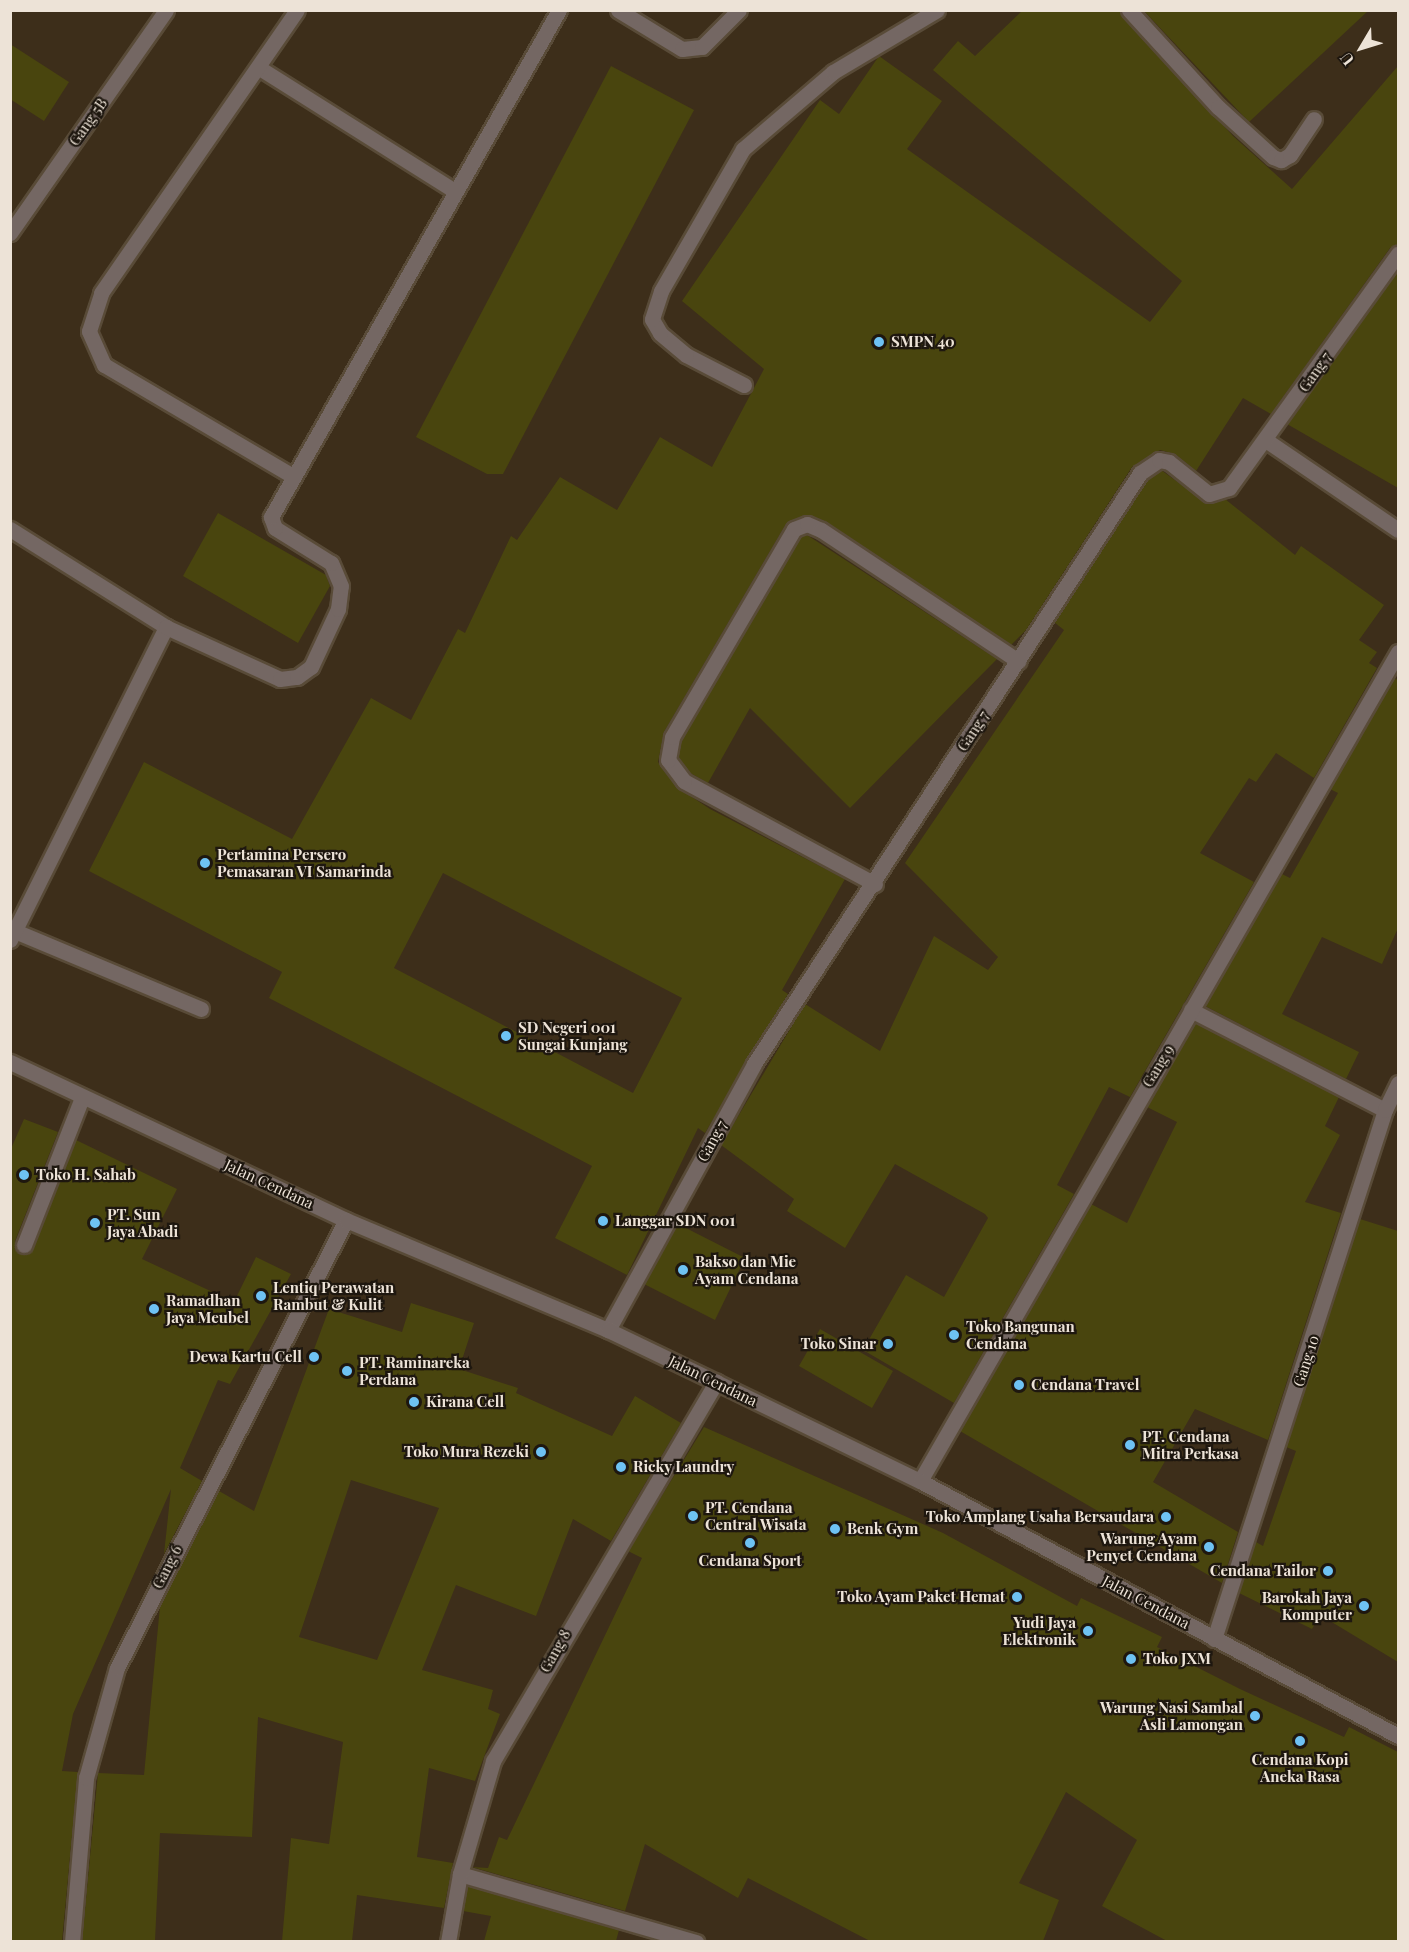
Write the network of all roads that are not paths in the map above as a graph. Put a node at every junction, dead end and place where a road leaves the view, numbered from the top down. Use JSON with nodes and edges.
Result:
{"nodes":[{"id":1,"x":166,"y":10,"type":"edge"},
{"id":2,"x":297,"y":10,"type":"edge"},
{"id":3,"x":559,"y":10,"type":"edge"},
{"id":4,"x":618,"y":10,"type":"edge"},
{"id":5,"x":739,"y":10,"type":"edge"},
{"id":6,"x":937,"y":10,"type":"edge"},
{"id":7,"x":1129,"y":10,"type":"edge"},
{"id":8,"x":261,"y":69,"type":"junction"},
{"id":9,"x":1314,"y":119,"type":"dead end"},
{"id":10,"x":455,"y":191,"type":"junction"},
{"id":11,"x":10,"y":233,"type":"edge"},
{"id":12,"x":1398,"y":254,"type":"edge"},
{"id":13,"x":744,"y":385,"type":"dead end"},
{"id":14,"x":1267,"y":441,"type":"junction"},
{"id":15,"x":291,"y":475,"type":"junction"},
{"id":16,"x":10,"y":529,"type":"edge"},
{"id":17,"x":1398,"y":530,"type":"edge"},
{"id":18,"x":166,"y":627,"type":"junction"},
{"id":19,"x":1398,"y":652,"type":"edge"},
{"id":20,"x":1018,"y":661,"type":"junction"},
{"id":21,"x":875,"y":884,"type":"junction"},
{"id":22,"x":12,"y":933,"type":"edge"},
{"id":23,"x":201,"y":1009,"type":"dead end"},
{"id":24,"x":1191,"y":1010,"type":"junction"},
{"id":25,"x":10,"y":1062,"type":"edge"},
{"id":26,"x":1397,"y":1090,"type":"edge"},
{"id":27,"x":82,"y":1098,"type":"junction"},
{"id":28,"x":1385,"y":1110,"type":"junction"},
{"id":29,"x":346,"y":1220,"type":"junction"},
{"id":30,"x":24,"y":1245,"type":"dead end"},
{"id":31,"x":608,"y":1330,"type":"junction"},
{"id":32,"x":716,"y":1382,"type":"junction"},
{"id":33,"x":920,"y":1481,"type":"junction"},
{"id":34,"x":1214,"y":1639,"type":"junction"},
{"id":35,"x":1398,"y":1736,"type":"edge"},
{"id":36,"x":460,"y":1874,"type":"junction"},
{"id":37,"x":72,"y":1941,"type":"edge"},
{"id":38,"x":448,"y":1941,"type":"edge"},
{"id":39,"x":696,"y":1941,"type":"edge"}],
"edges":[{"from":1,"to":11,"type":"street","name":"Gang 5B"},
{"from":2,"to":8,"type":"street"},
{"from":3,"to":10,"type":"street"},
{"from":4,"to":5,"type":"street"},
{"from":6,"to":13,"type":"street"},
{"from":7,"to":9,"type":"street"},
{"from":8,"to":10,"type":"street"},
{"from":8,"to":15,"type":"street"},
{"from":10,"to":15,"type":"street"},
{"from":12,"to":14,"type":"street","name":"Gang 7"},
{"from":14,"to":17,"type":"street"},
{"from":14,"to":20,"type":"street","name":"Gang 7"},
{"from":15,"to":18,"type":"street"},
{"from":16,"to":18,"type":"street"},
{"from":18,"to":22,"type":"street"},
{"from":19,"to":24,"type":"street","name":"Gang 9"},
{"from":20,"to":21,"type":"street","name":"Gang 7"},
{"from":20,"to":21,"type":"street"},
{"from":21,"to":31,"type":"street","name":"Gang 7"},
{"from":22,"to":23,"type":"street"},
{"from":24,"to":28,"type":"street"},
{"from":24,"to":33,"type":"street","name":"Gang 9"},
{"from":25,"to":27,"type":"street","name":"Jalan Cendana"},
{"from":26,"to":28,"type":"street","name":"Gang 10"},
{"from":27,"to":29,"type":"street","name":"Jalan Cendana"},
{"from":27,"to":30,"type":"street"},
{"from":28,"to":34,"type":"street","name":"Gang 10"},
{"from":29,"to":31,"type":"street","name":"Jalan Cendana"},
{"from":29,"to":37,"type":"street","name":"Gang 6"},
{"from":31,"to":32,"type":"street","name":"Jalan Cendana"},
{"from":32,"to":33,"type":"street","name":"Jalan Cendana"},
{"from":32,"to":36,"type":"street","name":"Gang 8"},
{"from":33,"to":34,"type":"street","name":"Jalan Cendana"},
{"from":34,"to":35,"type":"street","name":"Jalan Cendana"},
{"from":36,"to":38,"type":"street","name":"Gang 8"},
{"from":36,"to":39,"type":"street"}]}
